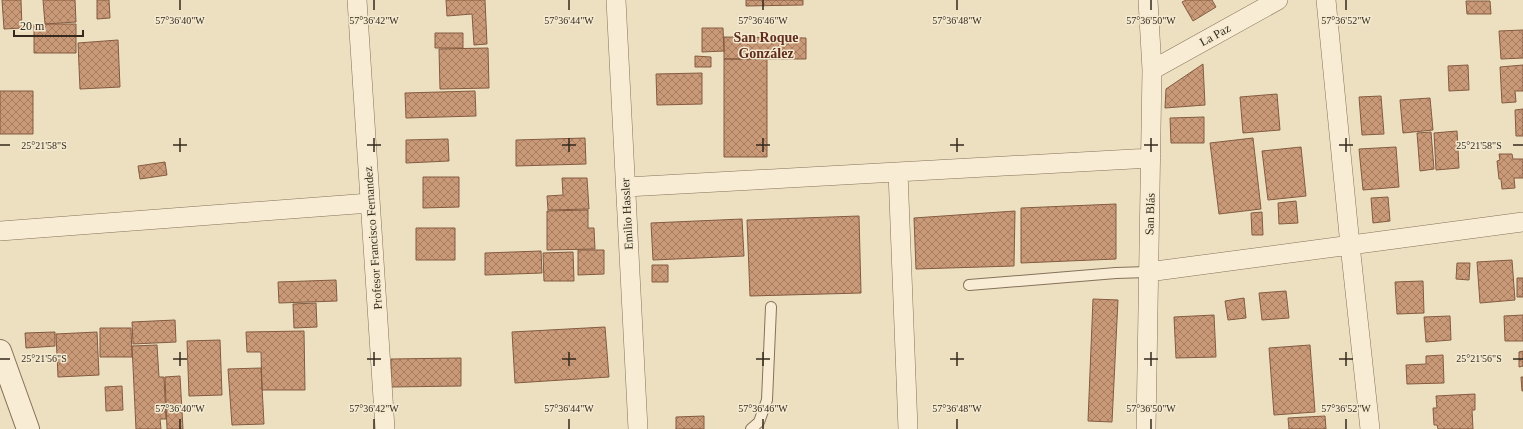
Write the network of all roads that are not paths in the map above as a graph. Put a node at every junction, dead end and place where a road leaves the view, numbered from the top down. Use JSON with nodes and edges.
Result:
{"nodes":[{"id":1,"x":357,"y":0,"type":"edge"},
{"id":2,"x":616,"y":0,"type":"edge"},
{"id":3,"x":1148,"y":0,"type":"edge"},
{"id":4,"x":1278,"y":0,"type":"edge"},
{"id":5,"x":1326,"y":0,"type":"edge"},
{"id":6,"x":1152,"y":70,"type":"junction"},
{"id":7,"x":1151,"y":158,"type":"junction"},
{"id":8,"x":898,"y":172,"type":"junction"},
{"id":9,"x":626,"y":187,"type":"junction"},
{"id":10,"x":370,"y":203,"type":"junction"},
{"id":11,"x":1523,"y":222,"type":"edge"},
{"id":12,"x":0,"y":231,"type":"edge"},
{"id":13,"x":1350,"y":245,"type":"junction"},
{"id":14,"x":1148,"y":272,"type":"junction"},
{"id":15,"x":969,"y":285,"type":"dead end"},
{"id":16,"x":771,"y":307,"type":"dead end"},
{"id":17,"x":0,"y":351,"type":"edge"},
{"id":18,"x":28,"y":429,"type":"edge"},
{"id":19,"x":385,"y":429,"type":"edge"},
{"id":20,"x":638,"y":429,"type":"edge"},
{"id":21,"x":751,"y":429,"type":"edge"},
{"id":22,"x":908,"y":429,"type":"edge"},
{"id":23,"x":1146,"y":429,"type":"edge"},
{"id":24,"x":1370,"y":429,"type":"edge"}],
"edges":[{"from":1,"to":10,"type":"street","name":"Profesor Francisco Fernandez"},
{"from":2,"to":9,"type":"street","name":"Emilio Hassler"},
{"from":3,"to":6,"type":"street","name":"San Blás"},
{"from":4,"to":6,"type":"street","name":"La Paz"},
{"from":5,"to":13,"type":"street"},
{"from":6,"to":7,"type":"street","name":"San Blás"},
{"from":7,"to":8,"type":"street"},
{"from":7,"to":14,"type":"street","name":"San Blás"},
{"from":8,"to":9,"type":"street"},
{"from":8,"to":22,"type":"street"},
{"from":9,"to":20,"type":"street","name":"Emilio Hassler"},
{"from":10,"to":12,"type":"street"},
{"from":10,"to":19,"type":"street","name":"Profesor Francisco Fernandez"},
{"from":11,"to":13,"type":"street"},
{"from":13,"to":14,"type":"street"},
{"from":13,"to":24,"type":"street"},
{"from":14,"to":15,"type":"lane"},
{"from":14,"to":23,"type":"street","name":"San Blás"},
{"from":16,"to":21,"type":"lane"},
{"from":17,"to":18,"type":"street"}]}
